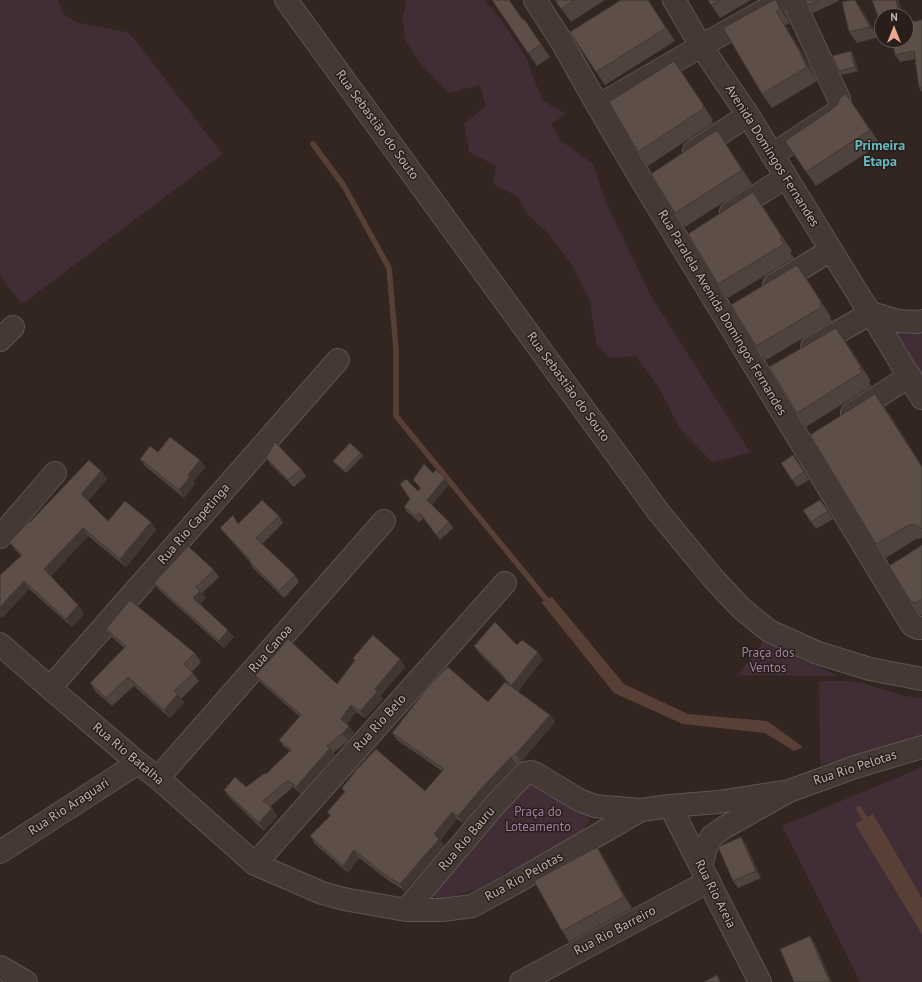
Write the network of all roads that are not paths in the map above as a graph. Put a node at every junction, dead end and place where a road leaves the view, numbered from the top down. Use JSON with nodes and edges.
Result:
{"nodes":[{"id":1,"x":286,"y":0,"type":"edge"},
{"id":2,"x":535,"y":0,"type":"edge"},
{"id":3,"x":674,"y":0,"type":"edge"},
{"id":4,"x":783,"y":0,"type":"edge"},
{"id":5,"x":793,"y":0,"type":"edge"},
{"id":6,"x":701,"y":46,"type":"junction"},
{"id":7,"x":598,"y":106,"type":"junction"},
{"id":8,"x":748,"y":115,"type":"junction"},
{"id":9,"x":772,"y":155,"type":"junction"},
{"id":10,"x":677,"y":162,"type":"edge"},
{"id":11,"x":786,"y":177,"type":"junction"},
{"id":12,"x":714,"y":223,"type":"edge"},
{"id":13,"x":831,"y":250,"type":"junction"},
{"id":14,"x":757,"y":295,"type":"edge"},
{"id":15,"x":871,"y":313,"type":"junction"},
{"id":16,"x":922,"y":321,"type":"edge"},
{"id":17,"x":795,"y":357,"type":"edge"},
{"id":18,"x":338,"y":360,"type":"dead end"},
{"id":19,"x":910,"y":376,"type":"junction"},
{"id":20,"x":922,"y":398,"type":"edge"},
{"id":21,"x":836,"y":423,"type":"edge"},
{"id":22,"x":55,"y":473,"type":"dead end"},
{"id":23,"x":384,"y":520,"type":"dead end"},
{"id":24,"x":0,"y":538,"type":"edge"},
{"id":25,"x":505,"y":583,"type":"dead end"},
{"id":26,"x":917,"y":626,"type":"edge"},
{"id":27,"x":0,"y":644,"type":"edge"},
{"id":28,"x":922,"y":679,"type":"edge"},
{"id":29,"x":50,"y":688,"type":"junction"},
{"id":30,"x":922,"y":747,"type":"edge"},
{"id":31,"x":138,"y":763,"type":"junction"},
{"id":32,"x":158,"y":778,"type":"junction"},
{"id":33,"x":789,"y":791,"type":"junction"},
{"id":34,"x":670,"y":806,"type":"junction"},
{"id":35,"x":641,"y":810,"type":"junction"},
{"id":36,"x":4,"y":844,"type":"edge"},
{"id":37,"x":255,"y":864,"type":"junction"},
{"id":38,"x":705,"y":874,"type":"junction"},
{"id":39,"x":406,"y":910,"type":"junction"},
{"id":40,"x":0,"y":967,"type":"edge"},
{"id":41,"x":24,"y":982,"type":"edge"},
{"id":42,"x":521,"y":982,"type":"edge"},
{"id":43,"x":760,"y":982,"type":"edge"}],
"edges":[{"from":1,"to":28,"type":"street","name":"Rua Sebastião do Souto"},
{"from":2,"to":7,"type":"street","name":"Rua Paralela Avenida Domingos Fernandes"},
{"from":3,"to":6,"type":"street","name":"Avenida Domingos Fernandes"},
{"from":4,"to":6,"type":"street"},
{"from":5,"to":9,"type":"street"},
{"from":6,"to":7,"type":"street"},
{"from":6,"to":8,"type":"street","name":"Avenida Domingos Fernandes"},
{"from":7,"to":26,"type":"street","name":"Rua Paralela Avenida Domingos Fernandes"},
{"from":8,"to":9,"type":"street","name":"Avenida Domingos Fernandes"},
{"from":8,"to":10,"type":"street"},
{"from":9,"to":11,"type":"street","name":"Avenida Domingos Fernandes"},
{"from":11,"to":12,"type":"street"},
{"from":11,"to":13,"type":"street","name":"Avenida Domingos Fernandes"},
{"from":13,"to":14,"type":"street"},
{"from":13,"to":15,"type":"street","name":"Avenida Domingos Fernandes"},
{"from":15,"to":16,"type":"street"},
{"from":15,"to":17,"type":"street"},
{"from":15,"to":19,"type":"street","name":"Avenida Domingos Fernandes"},
{"from":18,"to":29,"type":"street","name":"Rua Rio Capetinga"},
{"from":19,"to":20,"type":"street","name":"Avenida Domingos Fernandes"},
{"from":19,"to":21,"type":"street"},
{"from":22,"to":24,"type":"street"},
{"from":23,"to":32,"type":"street","name":"Rua Canoa"},
{"from":25,"to":37,"type":"street","name":"Rua Rio Belo"},
{"from":27,"to":29,"type":"street","name":"Rua Rio Batalha"},
{"from":29,"to":31,"type":"street","name":"Rua Rio Batalha"},
{"from":30,"to":33,"type":"street","name":"Rua Rio Pelotas"},
{"from":31,"to":32,"type":"street","name":"Rua Rio Batalha"},
{"from":31,"to":36,"type":"street","name":"Rua Rio Araguari"},
{"from":32,"to":37,"type":"street","name":"Rua Rio Batalha"},
{"from":33,"to":34,"type":"street","name":"Rua Rio Pelotas"},
{"from":33,"to":38,"type":"street","name":"Rua Rio Pelotas"},
{"from":34,"to":35,"type":"street","name":"Rua Rio Pelotas"},
{"from":34,"to":38,"type":"street","name":"Rua Rio Areia"},
{"from":35,"to":39,"type":"street","name":"Rua Rio Pelotas"},
{"from":35,"to":39,"type":"street","name":"Rua Rio Bauru"},
{"from":37,"to":39,"type":"street","name":"Rua Rio Pelotas"},
{"from":38,"to":42,"type":"street","name":"Rua Rio Barreiro"},
{"from":38,"to":43,"type":"street","name":"Rua Rio Areia"},
{"from":40,"to":41,"type":"street"}]}
